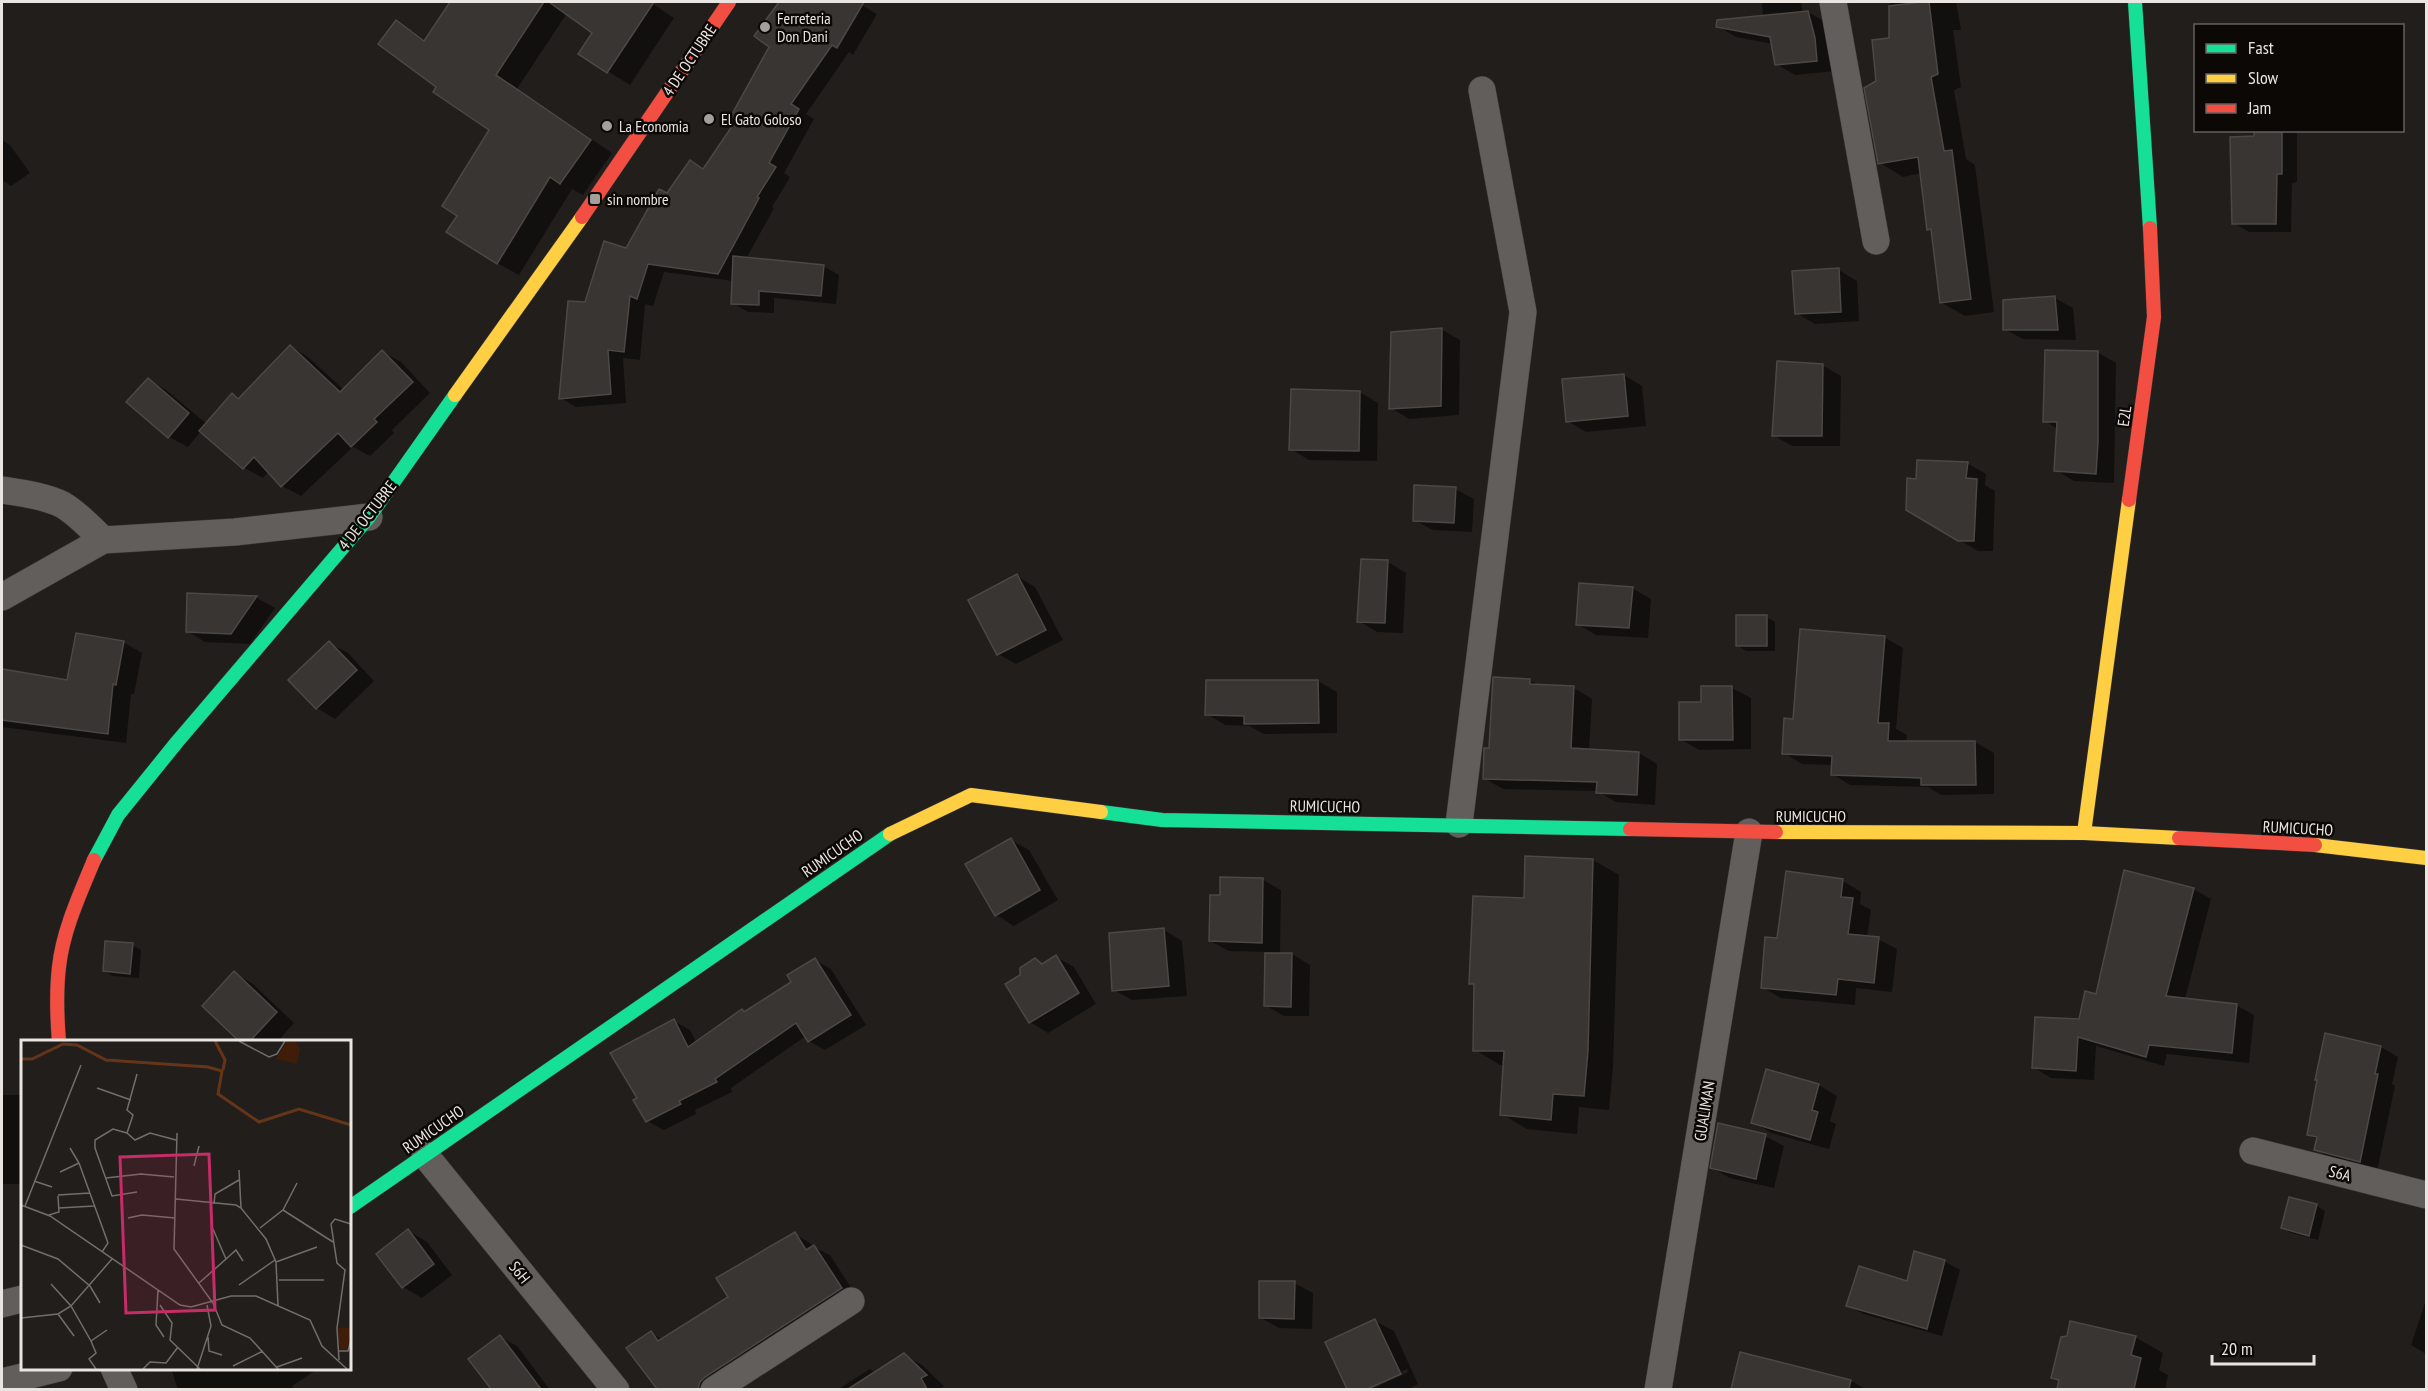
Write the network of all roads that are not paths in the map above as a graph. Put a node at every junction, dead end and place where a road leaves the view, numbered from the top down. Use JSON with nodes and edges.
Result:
{"nodes":[{"id":1,"x":729,"y":2,"type":"edge"},
{"id":2,"x":1833,"y":2,"type":"edge"},
{"id":3,"x":2134,"y":2,"type":"edge"},
{"id":4,"x":1482,"y":90,"type":"dead end"},
{"id":5,"x":1876,"y":241,"type":"dead end"},
{"id":6,"x":2,"y":490,"type":"edge"},
{"id":7,"x":369,"y":517,"type":"junction"},
{"id":8,"x":103,"y":540,"type":"junction"},
{"id":9,"x":2,"y":597,"type":"edge"},
{"id":10,"x":1459,"y":824,"type":"junction"},
{"id":11,"x":1749,"y":832,"type":"junction"},
{"id":12,"x":2084,"y":833,"type":"junction"},
{"id":13,"x":2427,"y":858,"type":"edge"},
{"id":14,"x":60,"y":1040,"type":"edge"},
{"id":15,"x":2253,"y":1151,"type":"dead end"},
{"id":16,"x":425,"y":1155,"type":"junction"},
{"id":17,"x":2427,"y":1195,"type":"edge"},
{"id":18,"x":351,"y":1206,"type":"edge"},
{"id":19,"x":21,"y":1299,"type":"edge"},
{"id":20,"x":851,"y":1301,"type":"dead end"},
{"id":21,"x":2,"y":1304,"type":"edge"},
{"id":22,"x":51,"y":1370,"type":"edge"},
{"id":23,"x":115,"y":1370,"type":"edge"},
{"id":24,"x":2,"y":1382,"type":"edge"},
{"id":25,"x":124,"y":1389,"type":"edge"},
{"id":26,"x":616,"y":1389,"type":"edge"},
{"id":27,"x":714,"y":1389,"type":"edge"},
{"id":28,"x":1658,"y":1389,"type":"edge"}],
"edges":[{"from":1,"to":7,"type":"street","name":"4 DE OCTUBRE"},
{"from":2,"to":5,"type":"street"},
{"from":3,"to":12,"type":"street","name":"E2L"},
{"from":4,"to":10,"type":"street"},
{"from":6,"to":8,"type":"street"},
{"from":7,"to":8,"type":"street"},
{"from":7,"to":14,"type":"street","name":"4 DE OCTUBRE"},
{"from":8,"to":9,"type":"street"},
{"from":10,"to":11,"type":"street","name":"RUMICUCHO"},
{"from":10,"to":16,"type":"street","name":"RUMICUCHO"},
{"from":11,"to":12,"type":"street","name":"RUMICUCHO"},
{"from":11,"to":28,"type":"street","name":"GUALIMAN"},
{"from":12,"to":13,"type":"street","name":"RUMICUCHO"},
{"from":15,"to":17,"type":"street","name":"S6A"},
{"from":16,"to":18,"type":"street","name":"RUMICUCHO"},
{"from":16,"to":26,"type":"street","name":"S6H"},
{"from":19,"to":21,"type":"street"},
{"from":20,"to":27,"type":"street"},
{"from":22,"to":24,"type":"street"},
{"from":23,"to":25,"type":"street"}]}
